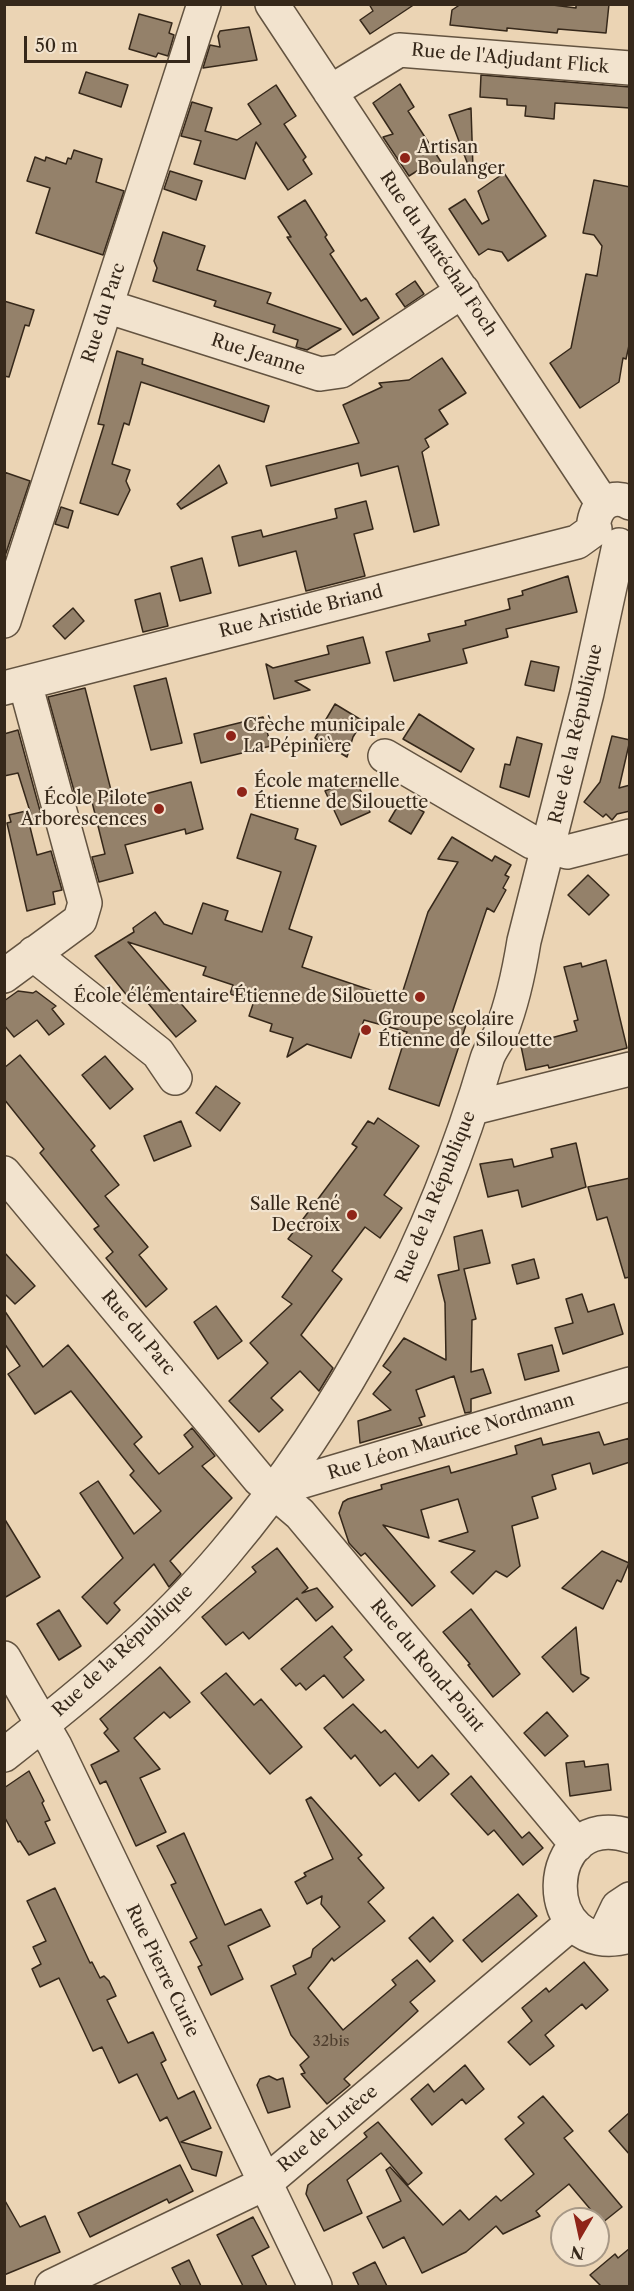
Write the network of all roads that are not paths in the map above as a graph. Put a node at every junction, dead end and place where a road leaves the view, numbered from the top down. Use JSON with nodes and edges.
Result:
{"nodes":[{"id":1,"x":204,"y":4,"type":"edge"},
{"id":2,"x":272,"y":4,"type":"edge"},
{"id":3,"x":630,"y":68,"type":"edge"},
{"id":4,"x":330,"y":92,"type":"junction"},
{"id":5,"x":463,"y":291,"type":"junction"},
{"id":6,"x":106,"y":306,"type":"junction"},
{"id":7,"x":619,"y":515,"type":"edge"},
{"id":8,"x":4,"y":621,"type":"edge"},
{"id":9,"x":15,"y":685,"type":"edge"},
{"id":10,"x":385,"y":756,"type":"dead end"},
{"id":11,"x":630,"y":836,"type":"edge"},
{"id":12,"x":549,"y":848,"type":"junction"},
{"id":13,"x":34,"y":953,"type":"junction"},
{"id":14,"x":4,"y":976,"type":"edge"},
{"id":15,"x":630,"y":1070,"type":"edge"},
{"id":16,"x":175,"y":1078,"type":"dead end"},
{"id":17,"x":473,"y":1108,"type":"junction"},
{"id":18,"x":4,"y":1173,"type":"edge"},
{"id":19,"x":630,"y":1383,"type":"edge"},
{"id":20,"x":273,"y":1491,"type":"junction"},
{"id":21,"x":4,"y":1658,"type":"edge"},
{"id":22,"x":43,"y":1724,"type":"junction"},
{"id":23,"x":4,"y":1755,"type":"edge"},
{"id":24,"x":630,"y":1836,"type":"edge"},
{"id":25,"x":577,"y":1845,"type":"junction"},
{"id":26,"x":630,"y":1899,"type":"edge"},
{"id":27,"x":572,"y":1923,"type":"junction"},
{"id":28,"x":618,"y":1934,"type":"edge"},
{"id":29,"x":264,"y":2184,"type":"junction"},
{"id":30,"x":52,"y":2286,"type":"edge"},
{"id":31,"x":315,"y":2286,"type":"edge"}],
"edges":[{"from":1,"to":6,"type":"street","name":"Rue du Parc"},
{"from":2,"to":4,"type":"street","name":"Rue du Maréchal Foch"},
{"from":3,"to":4,"type":"street","name":"Rue de l'Adjudant Flick"},
{"from":4,"to":5,"type":"street","name":"Rue du Maréchal Foch"},
{"from":5,"to":6,"type":"street","name":"Rue Jeanne"},
{"from":5,"to":7,"type":"street","name":"Rue du Maréchal Foch"},
{"from":6,"to":8,"type":"street","name":"Rue du Parc"},
{"from":7,"to":9,"type":"street","name":"Rue Aristide Briand"},
{"from":7,"to":12,"type":"street","name":"Rue de la République"},
{"from":9,"to":13,"type":"street"},
{"from":10,"to":12,"type":"street"},
{"from":11,"to":12,"type":"street"},
{"from":12,"to":17,"type":"street","name":"Rue de la République"},
{"from":13,"to":14,"type":"street"},
{"from":13,"to":16,"type":"street"},
{"from":15,"to":17,"type":"street"},
{"from":17,"to":20,"type":"street","name":"Rue de la République"},
{"from":18,"to":20,"type":"street","name":"Rue du Parc"},
{"from":19,"to":20,"type":"street","name":"Rue Léon Maurice Nordmann"},
{"from":20,"to":22,"type":"street","name":"Rue de la République"},
{"from":20,"to":25,"type":"street","name":"Rue du Rond-Point"},
{"from":21,"to":22,"type":"street","name":"Rue Pierre Curie"},
{"from":22,"to":23,"type":"street","name":"Rue de la République"},
{"from":22,"to":29,"type":"street","name":"Rue Pierre Curie"},
{"from":24,"to":25,"type":"street"},
{"from":25,"to":27,"type":"street"},
{"from":26,"to":28,"type":"street"},
{"from":27,"to":28,"type":"street"},
{"from":27,"to":29,"type":"street","name":"Rue de Lutèce"},
{"from":29,"to":30,"type":"street","name":"Rue de Lutèce"},
{"from":29,"to":31,"type":"street","name":"Rue Pierre Curie"}]}
